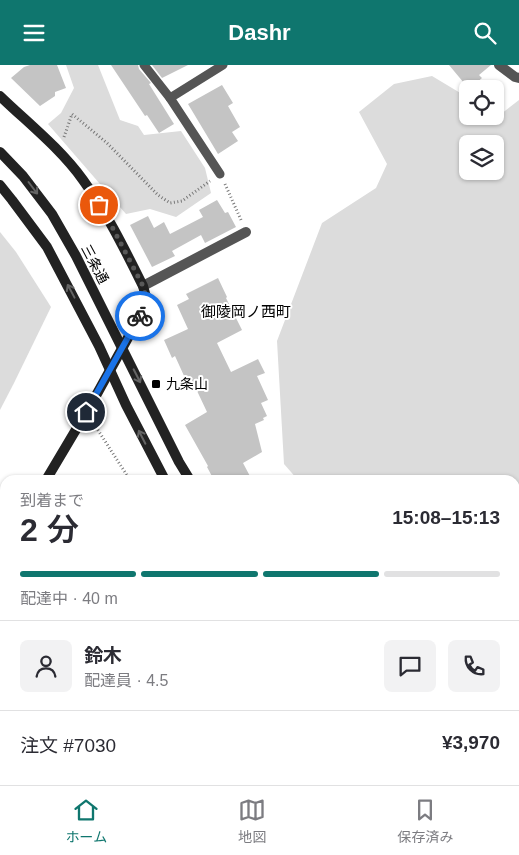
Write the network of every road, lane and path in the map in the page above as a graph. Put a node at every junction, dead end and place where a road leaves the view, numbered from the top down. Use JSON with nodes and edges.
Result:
{"nodes":[{"id":1,"x":144,"y":65,"type":"edge"},
{"id":2,"x":223,"y":65,"type":"edge"},
{"id":3,"x":499,"y":65,"type":"edge"},
{"id":4,"x":519,"y":78,"type":"edge"},
{"id":5,"x":0,"y":96,"type":"edge"},
{"id":6,"x":170,"y":98,"type":"junction"},
{"id":7,"x":0,"y":152,"type":"edge"},
{"id":8,"x":59,"y":152,"type":"junction"},
{"id":9,"x":220,"y":174,"type":"junction"},
{"id":10,"x":0,"y":185,"type":"edge"},
{"id":11,"x":246,"y":232,"type":"joint"},
{"id":12,"x":143,"y":286,"type":"junction"},
{"id":13,"x":86,"y":412,"type":"junction"},
{"id":14,"x":49,"y":475,"type":"edge"},
{"id":15,"x":127,"y":475,"type":"edge"},
{"id":16,"x":161,"y":475,"type":"edge"},
{"id":17,"x":187,"y":475,"type":"edge"}],
"edges":[{"from":1,"to":6,"type":"lane"},
{"from":2,"to":6,"type":"lane"},
{"from":3,"to":4,"type":"street"},
{"from":5,"to":8,"type":"main road"},
{"from":6,"to":9,"type":"lane"},
{"from":7,"to":17,"type":"main road","name":"三条通","one_way":true},
{"from":8,"to":9,"type":"path"},
{"from":8,"to":12,"type":"main road"},
{"from":9,"to":11,"type":"path"},
{"from":16,"to":10,"type":"main road","one_way":true},
{"from":11,"to":12,"type":"street"},
{"from":12,"to":13,"type":"main road","bridge":true},
{"from":13,"to":14,"type":"main road"},
{"from":13,"to":15,"type":"path"}]}
